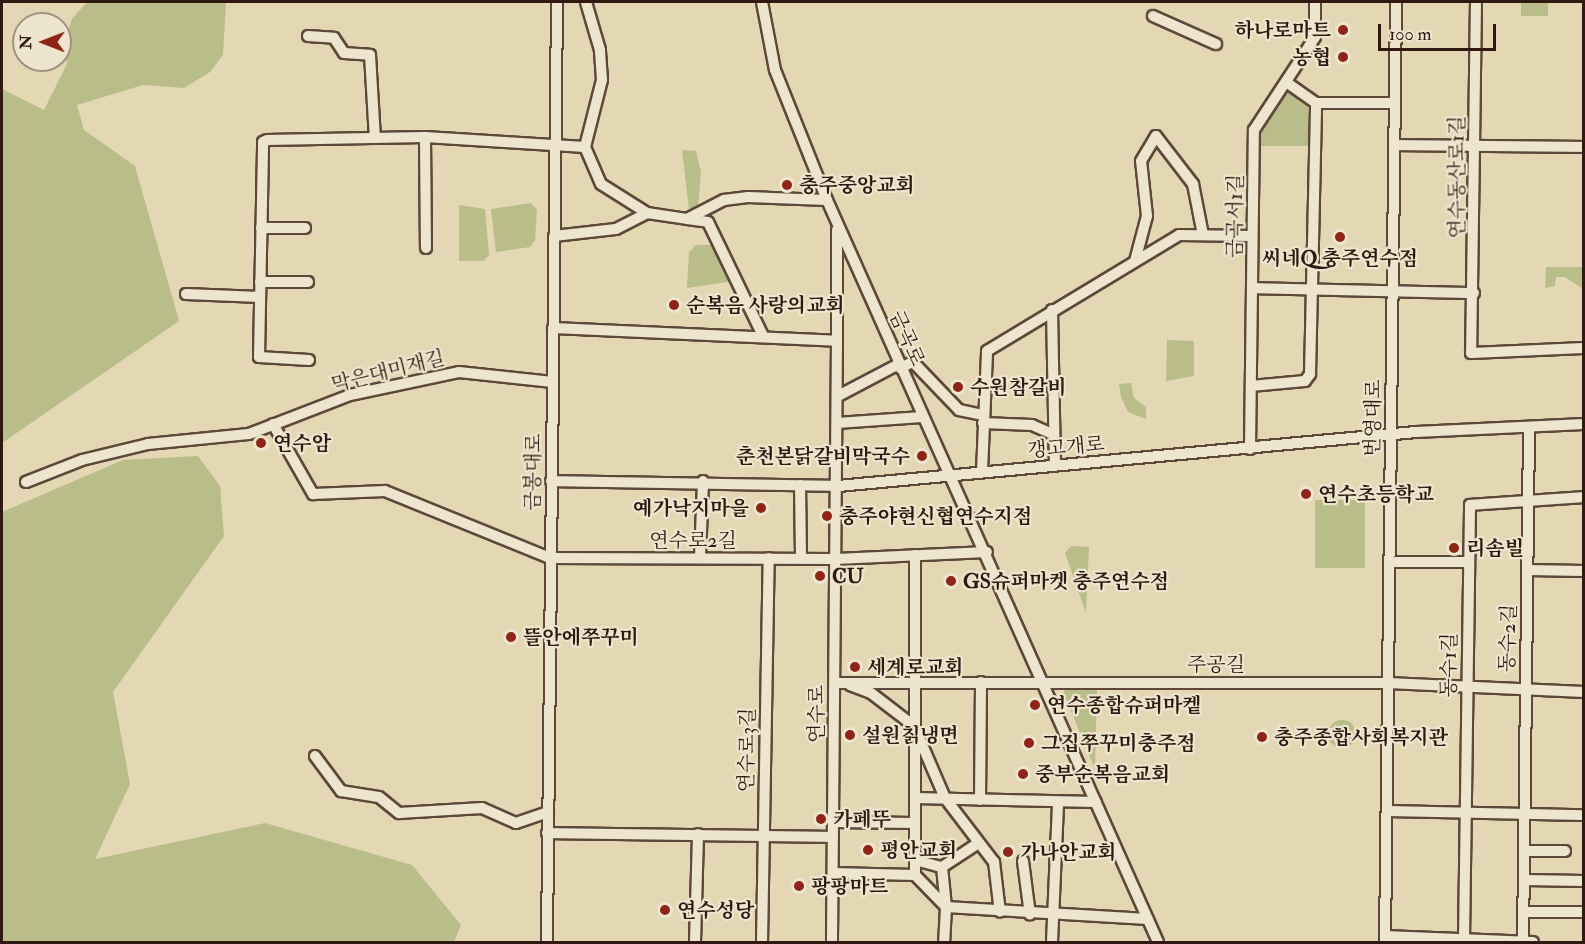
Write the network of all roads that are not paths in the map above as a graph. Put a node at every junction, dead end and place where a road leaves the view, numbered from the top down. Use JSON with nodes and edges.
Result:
{"nodes":[{"id":1,"x":557,"y":2,"type":"edge"},
{"id":2,"x":586,"y":2,"type":"edge"},
{"id":3,"x":762,"y":2,"type":"edge"},
{"id":4,"x":1315,"y":2,"type":"edge"},
{"id":5,"x":1396,"y":2,"type":"edge"},
{"id":6,"x":1476,"y":2,"type":"edge"},
{"id":7,"x":1153,"y":16,"type":"dead end"},
{"id":8,"x":308,"y":36,"type":"dead end"},
{"id":9,"x":1216,"y":44,"type":"dead end"},
{"id":10,"x":1286,"y":82,"type":"junction"},
{"id":11,"x":1316,"y":103,"type":"junction"},
{"id":12,"x":1395,"y":103,"type":"junction"},
{"id":13,"x":425,"y":137,"type":"junction"},
{"id":14,"x":375,"y":138,"type":"junction"},
{"id":15,"x":556,"y":142,"type":"junction"},
{"id":16,"x":1394,"y":145,"type":"junction"},
{"id":17,"x":1475,"y":146,"type":"junction"},
{"id":18,"x":585,"y":147,"type":"junction"},
{"id":19,"x":1584,"y":147,"type":"edge"},
{"id":20,"x":827,"y":200,"type":"junction"},
{"id":21,"x":647,"y":213,"type":"junction"},
{"id":22,"x":687,"y":219,"type":"junction"},
{"id":23,"x":837,"y":224,"type":"junction"},
{"id":24,"x":261,"y":228,"type":"junction"},
{"id":25,"x":305,"y":228,"type":"dead end"},
{"id":26,"x":1203,"y":235,"type":"junction"},
{"id":27,"x":554,"y":236,"type":"junction"},
{"id":28,"x":1252,"y":236,"type":"junction"},
{"id":29,"x":426,"y":248,"type":"dead end"},
{"id":30,"x":1135,"y":261,"type":"junction"},
{"id":31,"x":260,"y":282,"type":"junction"},
{"id":32,"x":308,"y":282,"type":"dead end"},
{"id":33,"x":1252,"y":288,"type":"junction"},
{"id":34,"x":1312,"y":289,"type":"junction"},
{"id":35,"x":1392,"y":291,"type":"junction"},
{"id":36,"x":1474,"y":293,"type":"junction"},
{"id":37,"x":186,"y":294,"type":"dead end"},
{"id":38,"x":260,"y":297,"type":"junction"},
{"id":39,"x":1052,"y":310,"type":"junction"},
{"id":40,"x":553,"y":328,"type":"junction"},
{"id":41,"x":763,"y":336,"type":"junction"},
{"id":42,"x":837,"y":340,"type":"junction"},
{"id":43,"x":1584,"y":348,"type":"edge"},
{"id":44,"x":309,"y":360,"type":"dead end"},
{"id":45,"x":900,"y":366,"type":"junction"},
{"id":46,"x":552,"y":382,"type":"junction"},
{"id":47,"x":1251,"y":386,"type":"junction"},
{"id":48,"x":838,"y":396,"type":"junction"},
{"id":49,"x":922,"y":417,"type":"junction"},
{"id":50,"x":983,"y":419,"type":"junction"},
{"id":51,"x":837,"y":423,"type":"junction"},
{"id":52,"x":273,"y":424,"type":"junction"},
{"id":53,"x":1584,"y":424,"type":"edge"},
{"id":54,"x":1529,"y":427,"type":"junction"},
{"id":55,"x":1391,"y":434,"type":"junction"},
{"id":56,"x":1054,"y":435,"type":"junction"},
{"id":57,"x":1250,"y":449,"type":"junction"},
{"id":58,"x":1055,"y":465,"type":"junction"},
{"id":59,"x":982,"y":472,"type":"junction"},
{"id":60,"x":949,"y":477,"type":"junction"},
{"id":61,"x":551,"y":481,"type":"junction"},
{"id":62,"x":703,"y":481,"type":"junction"},
{"id":63,"x":26,"y":482,"type":"dead end"},
{"id":64,"x":800,"y":485,"type":"junction"},
{"id":65,"x":838,"y":486,"type":"junction"},
{"id":66,"x":1584,"y":497,"type":"edge"},
{"id":67,"x":1528,"y":502,"type":"junction"},
{"id":68,"x":987,"y":552,"type":"junction"},
{"id":69,"x":915,"y":555,"type":"junction"},
{"id":70,"x":700,"y":557,"type":"junction"},
{"id":71,"x":550,"y":558,"type":"junction"},
{"id":72,"x":769,"y":558,"type":"junction"},
{"id":73,"x":801,"y":559,"type":"junction"},
{"id":74,"x":836,"y":559,"type":"junction"},
{"id":75,"x":1389,"y":562,"type":"junction"},
{"id":76,"x":1468,"y":562,"type":"junction"},
{"id":77,"x":1528,"y":570,"type":"junction"},
{"id":78,"x":1584,"y":571,"type":"edge"},
{"id":79,"x":1044,"y":681,"type":"junction"},
{"id":80,"x":913,"y":682,"type":"junction"},
{"id":81,"x":981,"y":682,"type":"junction"},
{"id":82,"x":1388,"y":682,"type":"junction"},
{"id":83,"x":840,"y":683,"type":"junction"},
{"id":84,"x":1466,"y":687,"type":"junction"},
{"id":85,"x":1524,"y":690,"type":"junction"},
{"id":86,"x":1584,"y":692,"type":"edge"},
{"id":87,"x":914,"y":726,"type":"junction"},
{"id":88,"x":315,"y":756,"type":"dead end"},
{"id":89,"x":915,"y":798,"type":"junction"},
{"id":90,"x":945,"y":798,"type":"junction"},
{"id":91,"x":980,"y":800,"type":"junction"},
{"id":92,"x":1058,"y":802,"type":"junction"},
{"id":93,"x":1096,"y":802,"type":"junction"},
{"id":94,"x":548,"y":812,"type":"junction"},
{"id":95,"x":1387,"y":812,"type":"junction"},
{"id":96,"x":1466,"y":812,"type":"junction"},
{"id":97,"x":1523,"y":813,"type":"junction"},
{"id":98,"x":1584,"y":815,"type":"edge"},
{"id":99,"x":834,"y":822,"type":"junction"},
{"id":100,"x":915,"y":823,"type":"junction"},
{"id":101,"x":548,"y":832,"type":"junction"},
{"id":102,"x":698,"y":834,"type":"junction"},
{"id":103,"x":763,"y":836,"type":"junction"},
{"id":104,"x":833,"y":837,"type":"junction"},
{"id":105,"x":977,"y":844,"type":"junction"},
{"id":106,"x":1524,"y":851,"type":"junction"},
{"id":107,"x":1565,"y":851,"type":"dead end"},
{"id":108,"x":915,"y":860,"type":"junction"},
{"id":109,"x":1023,"y":861,"type":"dead end"},
{"id":110,"x":942,"y":867,"type":"junction"},
{"id":111,"x":833,"y":873,"type":"junction"},
{"id":112,"x":915,"y":875,"type":"junction"},
{"id":113,"x":1524,"y":880,"type":"junction"},
{"id":114,"x":1584,"y":881,"type":"edge"},
{"id":115,"x":946,"y":907,"type":"junction"},
{"id":116,"x":1000,"y":912,"type":"junction"},
{"id":117,"x":1524,"y":912,"type":"junction"},
{"id":118,"x":1584,"y":912,"type":"edge"},
{"id":119,"x":1030,"y":915,"type":"junction"},
{"id":120,"x":1054,"y":916,"type":"junction"},
{"id":121,"x":1148,"y":919,"type":"junction"},
{"id":122,"x":1385,"y":939,"type":"edge"},
{"id":123,"x":1464,"y":939,"type":"junction"},
{"id":124,"x":547,"y":942,"type":"edge"},
{"id":125,"x":695,"y":942,"type":"edge"},
{"id":126,"x":762,"y":942,"type":"edge"},
{"id":127,"x":832,"y":942,"type":"edge"},
{"id":128,"x":944,"y":942,"type":"edge"},
{"id":129,"x":1052,"y":942,"type":"edge"},
{"id":130,"x":1158,"y":942,"type":"edge"},
{"id":131,"x":1523,"y":942,"type":"edge"},
{"id":132,"x":1533,"y":942,"type":"edge"}],
"edges":[{"from":1,"to":15,"type":"street","name":"금봉대로"},
{"from":2,"to":18,"type":"street"},
{"from":3,"to":20,"type":"street","name":"금곡로"},
{"from":4,"to":10,"type":"street","name":"금곡서1길"},
{"from":5,"to":12,"type":"street","name":"번영대로"},
{"from":6,"to":17,"type":"street","name":"연수동산로1길"},
{"from":7,"to":9,"type":"street"},
{"from":8,"to":14,"type":"street"},
{"from":10,"to":11,"type":"street"},
{"from":10,"to":28,"type":"street","name":"금곡서1길"},
{"from":11,"to":12,"type":"street"},
{"from":11,"to":34,"type":"street"},
{"from":12,"to":16,"type":"street","name":"번영대로"},
{"from":13,"to":14,"type":"street"},
{"from":13,"to":15,"type":"street"},
{"from":13,"to":29,"type":"street"},
{"from":14,"to":24,"type":"street"},
{"from":15,"to":18,"type":"street"},
{"from":15,"to":27,"type":"street","name":"금봉대로"},
{"from":16,"to":17,"type":"street"},
{"from":16,"to":35,"type":"street","name":"번영대로"},
{"from":17,"to":19,"type":"street"},
{"from":17,"to":36,"type":"street","name":"연수동산로1길"},
{"from":18,"to":21,"type":"street"},
{"from":20,"to":22,"type":"street"},
{"from":20,"to":23,"type":"street","name":"금곡로"},
{"from":21,"to":22,"type":"street"},
{"from":21,"to":27,"type":"street"},
{"from":22,"to":41,"type":"street"},
{"from":23,"to":42,"type":"street","name":"연수로"},
{"from":23,"to":45,"type":"street","name":"금곡로"},
{"from":24,"to":25,"type":"street"},
{"from":24,"to":31,"type":"street"},
{"from":26,"to":28,"type":"street"},
{"from":26,"to":30,"type":"street"},
{"from":26,"to":30,"type":"street"},
{"from":27,"to":40,"type":"street","name":"금봉대로"},
{"from":28,"to":33,"type":"street","name":"금곡서1길"},
{"from":30,"to":39,"type":"street"},
{"from":31,"to":32,"type":"street"},
{"from":31,"to":38,"type":"street"},
{"from":33,"to":34,"type":"street"},
{"from":33,"to":47,"type":"street","name":"금곡서1길"},
{"from":34,"to":35,"type":"street"},
{"from":34,"to":47,"type":"street"},
{"from":35,"to":36,"type":"street"},
{"from":35,"to":55,"type":"street","name":"번영대로"},
{"from":36,"to":43,"type":"street","name":"연수동산로1길"},
{"from":37,"to":38,"type":"street"},
{"from":38,"to":44,"type":"street"},
{"from":39,"to":50,"type":"street"},
{"from":39,"to":56,"type":"street"},
{"from":40,"to":41,"type":"street"},
{"from":40,"to":46,"type":"street","name":"금봉대로"},
{"from":41,"to":42,"type":"street"},
{"from":42,"to":48,"type":"street","name":"연수로"},
{"from":45,"to":48,"type":"street"},
{"from":45,"to":49,"type":"street","name":"금곡로"},
{"from":45,"to":50,"type":"street"},
{"from":46,"to":52,"type":"street","name":"막은대미재길"},
{"from":46,"to":61,"type":"street","name":"금봉대로"},
{"from":47,"to":57,"type":"street","name":"금곡서1길"},
{"from":48,"to":51,"type":"street","name":"연수로"},
{"from":49,"to":51,"type":"street"},
{"from":49,"to":60,"type":"street","name":"금곡로"},
{"from":50,"to":56,"type":"street"},
{"from":50,"to":59,"type":"street"},
{"from":51,"to":65,"type":"street","name":"연수로"},
{"from":52,"to":63,"type":"street","name":"막은대미재길"},
{"from":52,"to":71,"type":"street"},
{"from":53,"to":54,"type":"street","name":"갱고개로"},
{"from":54,"to":55,"type":"street","name":"갱고개로"},
{"from":54,"to":67,"type":"street","name":"동수2길"},
{"from":55,"to":57,"type":"street","name":"갱고개로"},
{"from":55,"to":75,"type":"street","name":"번영대로"},
{"from":56,"to":58,"type":"street"},
{"from":57,"to":58,"type":"street","name":"갱고개로"},
{"from":58,"to":59,"type":"street","name":"갱고개로"},
{"from":59,"to":60,"type":"street","name":"갱고개로"},
{"from":60,"to":65,"type":"street","name":"갱고개로"},
{"from":60,"to":68,"type":"street","name":"금곡로"},
{"from":61,"to":62,"type":"street","name":"갱고개로"},
{"from":61,"to":71,"type":"street","name":"금봉대로"},
{"from":62,"to":64,"type":"street","name":"갱고개로"},
{"from":62,"to":70,"type":"street"},
{"from":64,"to":65,"type":"street","name":"갱고개로"},
{"from":64,"to":73,"type":"street"},
{"from":65,"to":74,"type":"street","name":"연수로"},
{"from":66,"to":67,"type":"street","name":"동수1길"},
{"from":67,"to":76,"type":"street","name":"동수1길"},
{"from":67,"to":77,"type":"street","name":"동수2길"},
{"from":68,"to":69,"type":"street","name":"연수로2길"},
{"from":68,"to":79,"type":"street","name":"금곡로"},
{"from":69,"to":74,"type":"street","name":"연수로2길"},
{"from":69,"to":80,"type":"street"},
{"from":70,"to":71,"type":"street","name":"연수로2길"},
{"from":70,"to":72,"type":"street","name":"연수로2길"},
{"from":71,"to":94,"type":"street","name":"금봉대로"},
{"from":72,"to":73,"type":"street","name":"연수로2길"},
{"from":72,"to":103,"type":"street","name":"연수로3길"},
{"from":73,"to":74,"type":"street","name":"연수로2길"},
{"from":74,"to":83,"type":"street","name":"연수로"},
{"from":75,"to":76,"type":"street"},
{"from":75,"to":82,"type":"street","name":"번영대로"},
{"from":76,"to":84,"type":"street","name":"동수1길"},
{"from":77,"to":78,"type":"street"},
{"from":77,"to":85,"type":"street","name":"동수2길"},
{"from":79,"to":81,"type":"street"},
{"from":79,"to":82,"type":"street","name":"주공길"},
{"from":79,"to":93,"type":"street","name":"금곡로"},
{"from":80,"to":81,"type":"street"},
{"from":80,"to":83,"type":"street"},
{"from":80,"to":87,"type":"street"},
{"from":81,"to":91,"type":"street"},
{"from":82,"to":84,"type":"street","name":"주공길"},
{"from":82,"to":95,"type":"street","name":"번영대로"},
{"from":83,"to":87,"type":"street"},
{"from":83,"to":99,"type":"street","name":"연수로"},
{"from":84,"to":85,"type":"street","name":"주공길"},
{"from":84,"to":96,"type":"street","name":"동수1길"},
{"from":85,"to":86,"type":"street","name":"주공길"},
{"from":85,"to":97,"type":"street","name":"동수2길"},
{"from":87,"to":89,"type":"street"},
{"from":87,"to":90,"type":"street"},
{"from":88,"to":94,"type":"street"},
{"from":89,"to":90,"type":"street"},
{"from":89,"to":100,"type":"street"},
{"from":90,"to":91,"type":"street"},
{"from":90,"to":105,"type":"street"},
{"from":91,"to":92,"type":"street"},
{"from":92,"to":93,"type":"street"},
{"from":92,"to":120,"type":"street"},
{"from":93,"to":121,"type":"street","name":"금곡로"},
{"from":94,"to":101,"type":"street","name":"금봉대로"},
{"from":95,"to":96,"type":"street"},
{"from":95,"to":122,"type":"street","name":"번영대로"},
{"from":96,"to":97,"type":"street"},
{"from":96,"to":123,"type":"street","name":"동수1길"},
{"from":97,"to":98,"type":"street"},
{"from":97,"to":106,"type":"street","name":"동수2길"},
{"from":99,"to":100,"type":"street"},
{"from":99,"to":104,"type":"street","name":"연수로"},
{"from":100,"to":108,"type":"street"},
{"from":101,"to":102,"type":"street"},
{"from":101,"to":124,"type":"street","name":"금봉대로"},
{"from":102,"to":103,"type":"street"},
{"from":102,"to":125,"type":"street"},
{"from":103,"to":104,"type":"street"},
{"from":103,"to":126,"type":"street","name":"연수로3길"},
{"from":104,"to":111,"type":"street","name":"연수로"},
{"from":105,"to":110,"type":"street"},
{"from":105,"to":116,"type":"street"},
{"from":106,"to":107,"type":"street"},
{"from":106,"to":113,"type":"street","name":"동수2길"},
{"from":108,"to":110,"type":"street"},
{"from":108,"to":112,"type":"street"},
{"from":109,"to":119,"type":"street"},
{"from":110,"to":115,"type":"street"},
{"from":111,"to":112,"type":"street"},
{"from":111,"to":127,"type":"street","name":"연수로"},
{"from":112,"to":115,"type":"street"},
{"from":113,"to":114,"type":"street"},
{"from":113,"to":117,"type":"street","name":"동수2길"},
{"from":115,"to":116,"type":"street"},
{"from":115,"to":128,"type":"street"},
{"from":116,"to":119,"type":"street"},
{"from":117,"to":118,"type":"street"},
{"from":117,"to":131,"type":"street","name":"동수2길"},
{"from":119,"to":120,"type":"street"},
{"from":120,"to":121,"type":"street"},
{"from":120,"to":129,"type":"street"},
{"from":121,"to":130,"type":"street","name":"금곡로"},
{"from":122,"to":123,"type":"street"},
{"from":123,"to":131,"type":"street"},
{"from":131,"to":132,"type":"street"}]}
